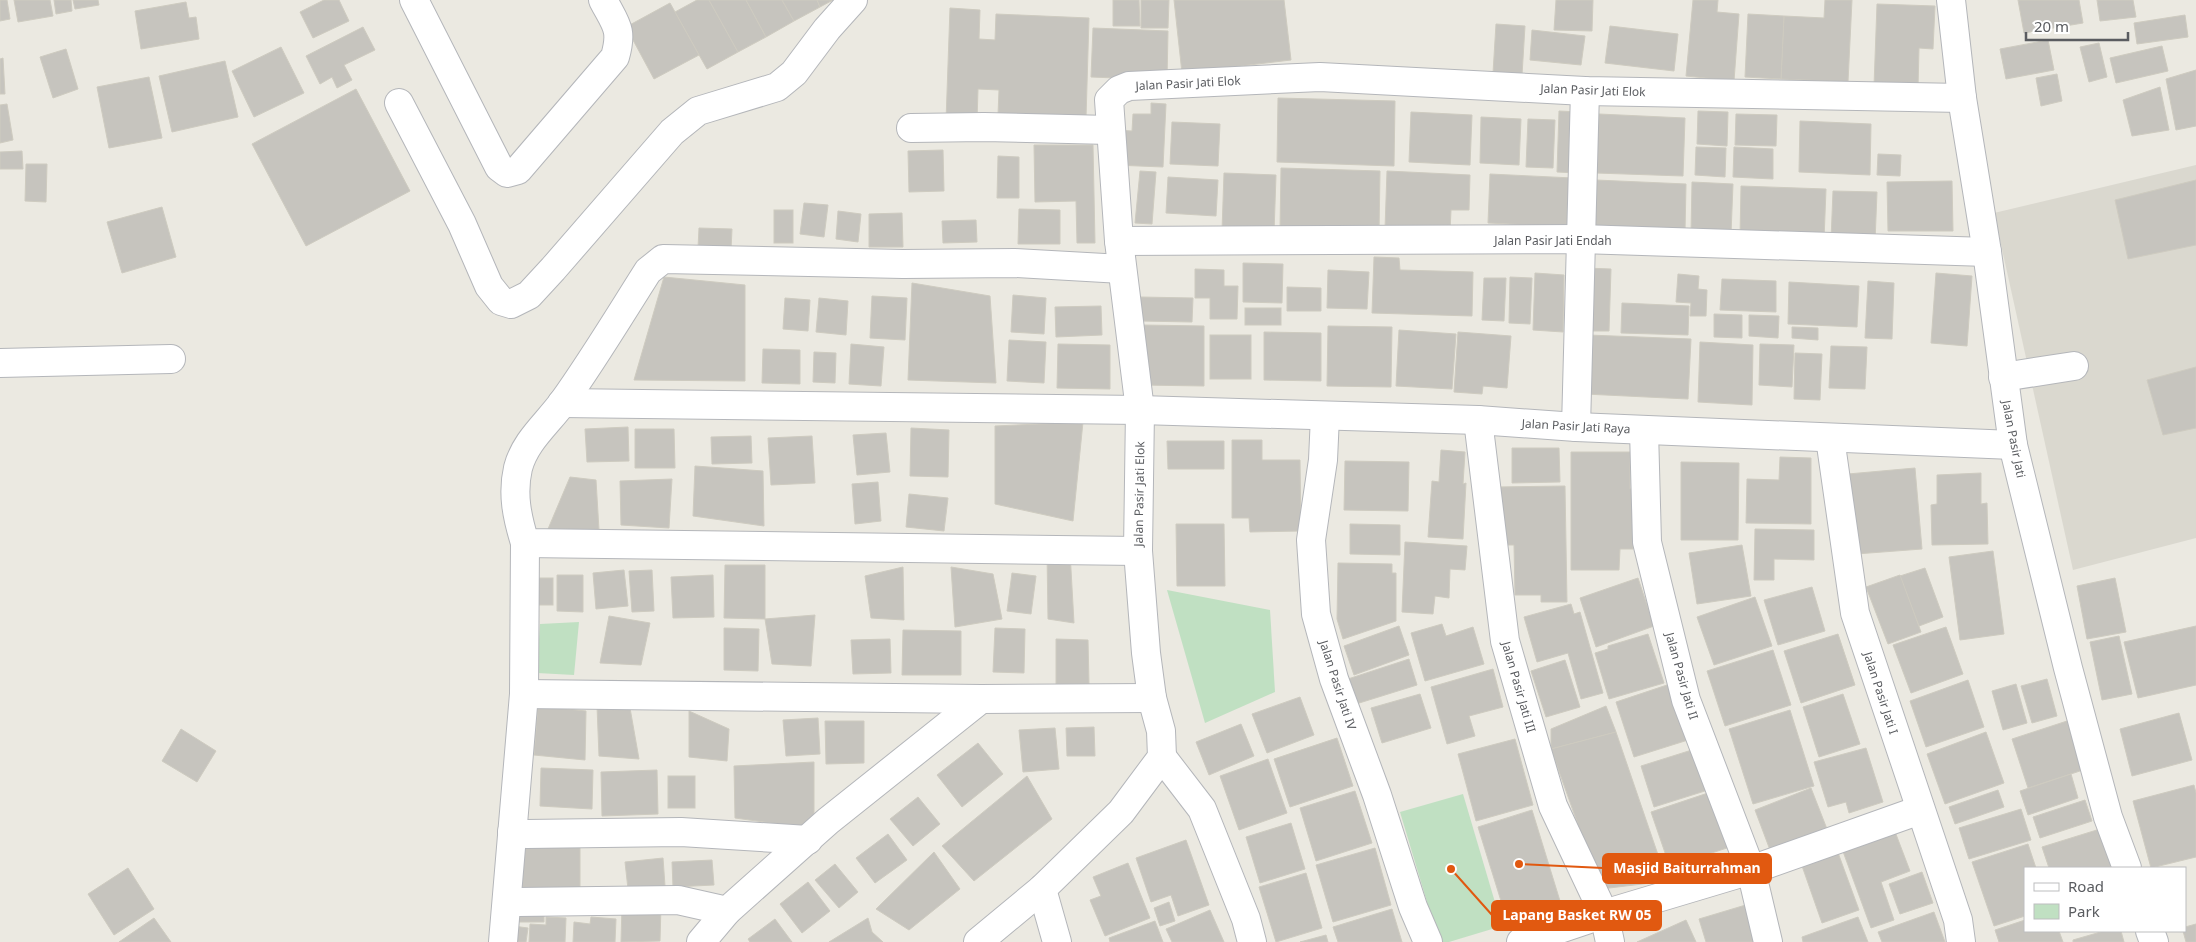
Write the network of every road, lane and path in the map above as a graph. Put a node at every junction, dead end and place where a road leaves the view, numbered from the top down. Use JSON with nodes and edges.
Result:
{"nodes":[{"id":1,"x":414,"y":0,"type":"edge"},
{"id":2,"x":603,"y":0,"type":"edge"},
{"id":3,"x":853,"y":0,"type":"edge"},
{"id":4,"x":1951,"y":0,"type":"edge"},
{"id":5,"x":1584,"y":91,"type":"junction"},
{"id":6,"x":1962,"y":98,"type":"junction"},
{"id":7,"x":399,"y":103,"type":"dead end"},
{"id":8,"x":911,"y":128,"type":"dead end"},
{"id":9,"x":1110,"y":130,"type":"junction"},
{"id":10,"x":1580,"y":239,"type":"junction"},
{"id":11,"x":1119,"y":241,"type":"junction"},
{"id":12,"x":1987,"y":252,"type":"junction"},
{"id":13,"x":1122,"y":269,"type":"junction"},
{"id":14,"x":171,"y":359,"type":"dead end"},
{"id":15,"x":0,"y":363,"type":"edge"},
{"id":16,"x":2074,"y":366,"type":"dead end"},
{"id":17,"x":2003,"y":377,"type":"junction"},
{"id":18,"x":562,"y":403,"type":"junction"},
{"id":19,"x":1140,"y":410,"type":"junction"},
{"id":20,"x":1325,"y":416,"type":"junction"},
{"id":21,"x":1478,"y":420,"type":"junction"},
{"id":22,"x":1576,"y":427,"type":"junction"},
{"id":23,"x":1644,"y":430,"type":"junction"},
{"id":24,"x":1830,"y":438,"type":"junction"},
{"id":25,"x":2013,"y":445,"type":"junction"},
{"id":26,"x":524,"y":543,"type":"junction"},
{"id":27,"x":1138,"y":551,"type":"junction"},
{"id":28,"x":524,"y":694,"type":"junction"},
{"id":29,"x":1152,"y":698,"type":"junction"},
{"id":30,"x":981,"y":699,"type":"junction"},
{"id":31,"x":1162,"y":757,"type":"junction"},
{"id":32,"x":1920,"y":810,"type":"junction"},
{"id":33,"x":512,"y":832,"type":"junction"},
{"id":34,"x":808,"y":840,"type":"junction"},
{"id":35,"x":2127,"y":867,"type":"edge"},
{"id":36,"x":1751,"y":870,"type":"junction"},
{"id":37,"x":1042,"y":889,"type":"junction"},
{"id":38,"x":507,"y":900,"type":"junction"},
{"id":39,"x":727,"y":911,"type":"junction"},
{"id":40,"x":1604,"y":914,"type":"junction"},
{"id":41,"x":503,"y":942,"type":"edge"},
{"id":42,"x":701,"y":942,"type":"edge"},
{"id":43,"x":978,"y":942,"type":"edge"},
{"id":44,"x":1057,"y":942,"type":"edge"},
{"id":45,"x":1252,"y":942,"type":"edge"},
{"id":46,"x":1428,"y":942,"type":"edge"},
{"id":47,"x":1521,"y":942,"type":"edge"},
{"id":48,"x":1610,"y":942,"type":"edge"},
{"id":49,"x":1768,"y":942,"type":"edge"},
{"id":50,"x":1961,"y":942,"type":"edge"}],
"edges":[{"from":1,"to":2,"type":"street"},
{"from":3,"to":7,"type":"street"},
{"from":4,"to":6,"type":"street","name":"Jalan Pasir Jati"},
{"from":5,"to":6,"type":"street","name":"Jalan Pasir Jati Elok"},
{"from":5,"to":9,"type":"street","name":"Jalan Pasir Jati Elok"},
{"from":5,"to":10,"type":"street"},
{"from":6,"to":12,"type":"street","name":"Jalan Pasir Jati"},
{"from":8,"to":9,"type":"street"},
{"from":9,"to":11,"type":"street","name":"Jalan Pasir Jati Elok"},
{"from":10,"to":11,"type":"street","name":"Jalan Pasir Jati Endah"},
{"from":10,"to":12,"type":"street","name":"Jalan Pasir Jati Endah"},
{"from":10,"to":22,"type":"street"},
{"from":11,"to":13,"type":"street","name":"Jalan Pasir Jati Elok"},
{"from":12,"to":17,"type":"street","name":"Jalan Pasir Jati"},
{"from":13,"to":18,"type":"street"},
{"from":13,"to":19,"type":"street","name":"Jalan Pasir Jati Elok"},
{"from":14,"to":15,"type":"street"},
{"from":16,"to":17,"type":"street"},
{"from":17,"to":25,"type":"street","name":"Jalan Pasir Jati"},
{"from":18,"to":19,"type":"street","name":"Jalan Pasir Jati Raya"},
{"from":18,"to":26,"type":"street"},
{"from":19,"to":20,"type":"street","name":"Jalan Pasir Jati Raya"},
{"from":19,"to":27,"type":"street","name":"Jalan Pasir Jati Elok"},
{"from":20,"to":21,"type":"street","name":"Jalan Pasir Jati Raya"},
{"from":20,"to":46,"type":"street","name":"Jalan Pasir Jati IV"},
{"from":21,"to":22,"type":"street","name":"Jalan Pasir Jati Raya"},
{"from":21,"to":40,"type":"street","name":"Jalan Pasir Jati III"},
{"from":22,"to":23,"type":"street","name":"Jalan Pasir Jati Raya"},
{"from":23,"to":24,"type":"street","name":"Jalan Pasir Jati Raya"},
{"from":23,"to":36,"type":"street","name":"Jalan Pasir Jati II"},
{"from":24,"to":25,"type":"street","name":"Jalan Pasir Jati Raya"},
{"from":24,"to":32,"type":"street","name":"Jalan Pasir Jati I"},
{"from":25,"to":35,"type":"street","name":"Jalan Pasir Jati"},
{"from":26,"to":27,"type":"street"},
{"from":26,"to":28,"type":"street"},
{"from":27,"to":29,"type":"street","name":"Jalan Pasir Jati Elok"},
{"from":28,"to":30,"type":"street"},
{"from":28,"to":33,"type":"street"},
{"from":29,"to":30,"type":"street"},
{"from":29,"to":31,"type":"street","name":"Jalan Pasir Jati Elok"},
{"from":30,"to":34,"type":"street"},
{"from":31,"to":37,"type":"street"},
{"from":31,"to":45,"type":"street"},
{"from":32,"to":36,"type":"street"},
{"from":32,"to":50,"type":"street","name":"Jalan Pasir Jati I"},
{"from":33,"to":34,"type":"street"},
{"from":33,"to":38,"type":"street"},
{"from":34,"to":39,"type":"street"},
{"from":36,"to":40,"type":"street"},
{"from":36,"to":49,"type":"street","name":"Jalan Pasir Jati II"},
{"from":37,"to":43,"type":"street"},
{"from":37,"to":44,"type":"street"},
{"from":38,"to":39,"type":"street"},
{"from":38,"to":41,"type":"street"},
{"from":39,"to":42,"type":"street"},
{"from":40,"to":47,"type":"street"},
{"from":40,"to":48,"type":"street","name":"Jalan Pasir Jati III"}]}
